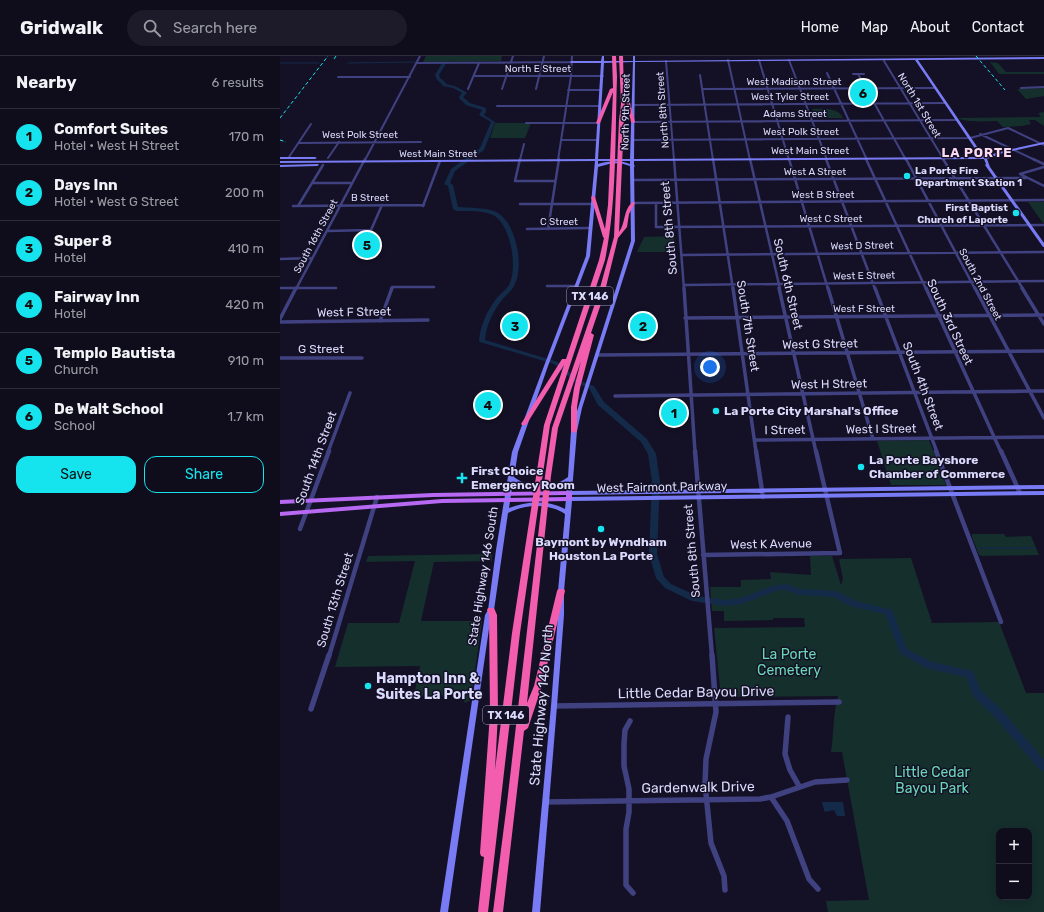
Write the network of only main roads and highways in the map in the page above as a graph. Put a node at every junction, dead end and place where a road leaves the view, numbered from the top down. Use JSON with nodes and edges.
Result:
{"nodes":[{"id":1,"x":603,"y":56,"type":"edge"},
{"id":2,"x":614,"y":56,"type":"edge"},
{"id":3,"x":621,"y":56,"type":"edge"},
{"id":4,"x":634,"y":56,"type":"edge"},
{"id":5,"x":915,"y":59,"type":"edge"},
{"id":6,"x":1044,"y":59,"type":"edge"},
{"id":7,"x":842,"y":60,"type":"junction"},
{"id":8,"x":571,"y":62,"type":"road end"},
{"id":9,"x":603,"y":62,"type":"junction"},
{"id":10,"x":634,"y":63,"type":"junction"},
{"id":11,"x":603,"y":67,"type":"junction"},
{"id":12,"x":614,"y":83,"type":"junction"},
{"id":13,"x":623,"y":85,"type":"junction"},
{"id":14,"x":633,"y":122,"type":"junction"},
{"id":15,"x":598,"y":123,"type":"junction"},
{"id":16,"x":1043,"y":144,"type":"edge"},
{"id":17,"x":632,"y":153,"type":"junction"},
{"id":18,"x":597,"y":154,"type":"junction"},
{"id":19,"x":982,"y":156,"type":"junction"},
{"id":20,"x":280,"y":158,"type":"edge"},
{"id":21,"x":632,"y":159,"type":"junction"},
{"id":22,"x":655,"y":159,"type":"junction"},
{"id":23,"x":597,"y":160,"type":"junction"},
{"id":24,"x":363,"y":161,"type":"junction"},
{"id":25,"x":280,"y":162,"type":"edge"},
{"id":26,"x":280,"y":166,"type":"edge"},
{"id":27,"x":596,"y":166,"type":"junction"},
{"id":28,"x":633,"y":166,"type":"junction"},
{"id":29,"x":593,"y":197,"type":"junction"},
{"id":30,"x":633,"y":203,"type":"junction"},
{"id":31,"x":616,"y":237,"type":"junction"},
{"id":32,"x":606,"y":241,"type":"junction"},
{"id":33,"x":1044,"y":246,"type":"edge"},
{"id":34,"x":601,"y":295,"type":"junction"},
{"id":35,"x":558,"y":378,"type":"junction"},
{"id":36,"x":585,"y":390,"type":"joint"},
{"id":37,"x":524,"y":424,"type":"junction"},
{"id":38,"x":574,"y":431,"type":"junction"},
{"id":39,"x":511,"y":478,"type":"junction"},
{"id":40,"x":570,"y":478,"type":"junction"},
{"id":41,"x":1044,"y":487,"type":"edge"},
{"id":42,"x":888,"y":489,"type":"junction"},
{"id":43,"x":634,"y":492,"type":"junction"},
{"id":44,"x":1044,"y":493,"type":"edge"},
{"id":45,"x":698,"y":494,"type":"junction"},
{"id":46,"x":891,"y":495,"type":"junction"},
{"id":47,"x":569,"y":496,"type":"junction"},
{"id":48,"x":507,"y":497,"type":"junction"},
{"id":49,"x":633,"y":499,"type":"junction"},
{"id":50,"x":280,"y":502,"type":"edge"},
{"id":51,"x":505,"y":512,"type":"junction"},
{"id":52,"x":280,"y":514,"type":"edge"},
{"id":53,"x":568,"y":514,"type":"junction"},
{"id":54,"x":561,"y":591,"type":"junction"},
{"id":55,"x":491,"y":610,"type":"junction"},
{"id":56,"x":518,"y":739,"type":"junction"},
{"id":57,"x":444,"y":912,"type":"edge"},
{"id":58,"x":482,"y":912,"type":"edge"},
{"id":59,"x":498,"y":912,"type":"edge"},
{"id":60,"x":536,"y":912,"type":"edge"}],
"edges":[{"from":1,"to":4,"type":"main road"},
{"from":1,"to":9,"type":"main road"},
{"from":2,"to":12,"type":"highway","number":"TX 146"},
{"from":3,"to":13,"type":"highway","number":"TX 146"},
{"from":4,"to":10,"type":"main road"},
{"from":5,"to":6,"type":"main road"},
{"from":5,"to":7,"type":"main road"},
{"from":5,"to":7,"type":"main road"},
{"from":5,"to":19,"type":"main road"},
{"from":7,"to":10,"type":"main road"},
{"from":8,"to":9,"type":"main road"},
{"from":9,"to":10,"type":"main road"},
{"from":9,"to":11,"type":"main road"},
{"from":10,"to":11,"type":"main road"},
{"from":10,"to":14,"type":"main road","name":"North 9th Street"},
{"from":11,"to":15,"type":"main road"},
{"from":12,"to":15,"type":"highway"},
{"from":12,"to":32,"type":"highway","number":"TX 146"},
{"from":13,"to":14,"type":"highway"},
{"from":13,"to":31,"type":"highway","number":"TX 146"},
{"from":14,"to":17,"type":"main road","name":"North 9th Street"},
{"from":15,"to":18,"type":"main road"},
{"from":16,"to":19,"type":"main road","name":"West Main Street"},
{"from":17,"to":18,"type":"main road"},
{"from":17,"to":21,"type":"main road","name":"North 9th Street"},
{"from":17,"to":22,"type":"main road"},
{"from":18,"to":23,"type":"main road"},
{"from":19,"to":22,"type":"main road","name":"West Main Street"},
{"from":19,"to":33,"type":"main road"},
{"from":20,"to":24,"type":"main road"},
{"from":21,"to":22,"type":"main road","name":"West Main Street"},
{"from":21,"to":23,"type":"main road","name":"West Main Street"},
{"from":21,"to":28,"type":"main road","name":"North 9th Street"},
{"from":23,"to":24,"type":"main road","name":"West Main Street"},
{"from":23,"to":27,"type":"main road","name":"State Highway 146 South"},
{"from":24,"to":25,"type":"main road","name":"West Main Street"},
{"from":24,"to":26,"type":"main road"},
{"from":27,"to":28,"type":"main road"},
{"from":27,"to":29,"type":"main road","name":"State Highway 146 South"},
{"from":28,"to":30,"type":"main road","name":"North 9th Street"},
{"from":29,"to":32,"type":"highway"},
{"from":29,"to":37,"type":"main road","name":"State Highway 146 South"},
{"from":30,"to":31,"type":"highway"},
{"from":30,"to":36,"type":"main road","name":"North 9th Street"},
{"from":31,"to":34,"type":"highway","number":"TX 146"},
{"from":32,"to":35,"type":"highway","number":"TX 146"},
{"from":34,"to":38,"type":"highway"},
{"from":34,"to":56,"type":"highway","number":"TX 146"},
{"from":35,"to":37,"type":"highway"},
{"from":35,"to":58,"type":"highway","number":"TX 146"},
{"from":36,"to":38,"type":"main road","name":"State Highway 146 North"},
{"from":37,"to":39,"type":"main road","name":"State Highway 146 South"},
{"from":38,"to":40,"type":"main road","name":"State Highway 146 North"},
{"from":39,"to":40,"type":"main road"},
{"from":39,"to":48,"type":"main road","name":"State Highway 146 South"},
{"from":40,"to":47,"type":"main road","name":"State Highway 146 North"},
{"from":41,"to":42,"type":"main road","name":"West Fairmont Parkway"},
{"from":42,"to":45,"type":"main road","name":"West Fairmont Parkway"},
{"from":42,"to":46,"type":"main road"},
{"from":43,"to":45,"type":"main road","name":"West Fairmont Parkway"},
{"from":43,"to":47,"type":"main road","name":"West Fairmont Parkway"},
{"from":43,"to":49,"type":"main road"},
{"from":44,"to":46,"type":"main road","name":"West Fairmont Parkway"},
{"from":45,"to":46,"type":"main road","name":"West Fairmont Parkway"},
{"from":45,"to":49,"type":"main road","name":"West Fairmont Parkway"},
{"from":47,"to":48,"type":"main road","name":"West Fairmont Parkway"},
{"from":47,"to":49,"type":"main road","name":"West Fairmont Parkway"},
{"from":47,"to":53,"type":"main road","name":"State Highway 146 North"},
{"from":48,"to":50,"type":"main road","name":"West Fairmont Parkway"},
{"from":48,"to":51,"type":"main road","name":"State Highway 146 South"},
{"from":48,"to":52,"type":"main road","name":"West Fairmont Parkway"},
{"from":51,"to":53,"type":"main road"},
{"from":51,"to":55,"type":"main road","name":"State Highway 146 South"},
{"from":53,"to":54,"type":"main road","name":"State Highway 146 North"},
{"from":54,"to":56,"type":"highway"},
{"from":54,"to":60,"type":"main road","name":"State Highway 146 North"},
{"from":55,"to":57,"type":"main road","name":"State Highway 146 South"},
{"from":55,"to":58,"type":"highway"},
{"from":56,"to":59,"type":"highway","number":"TX 146"}]}
